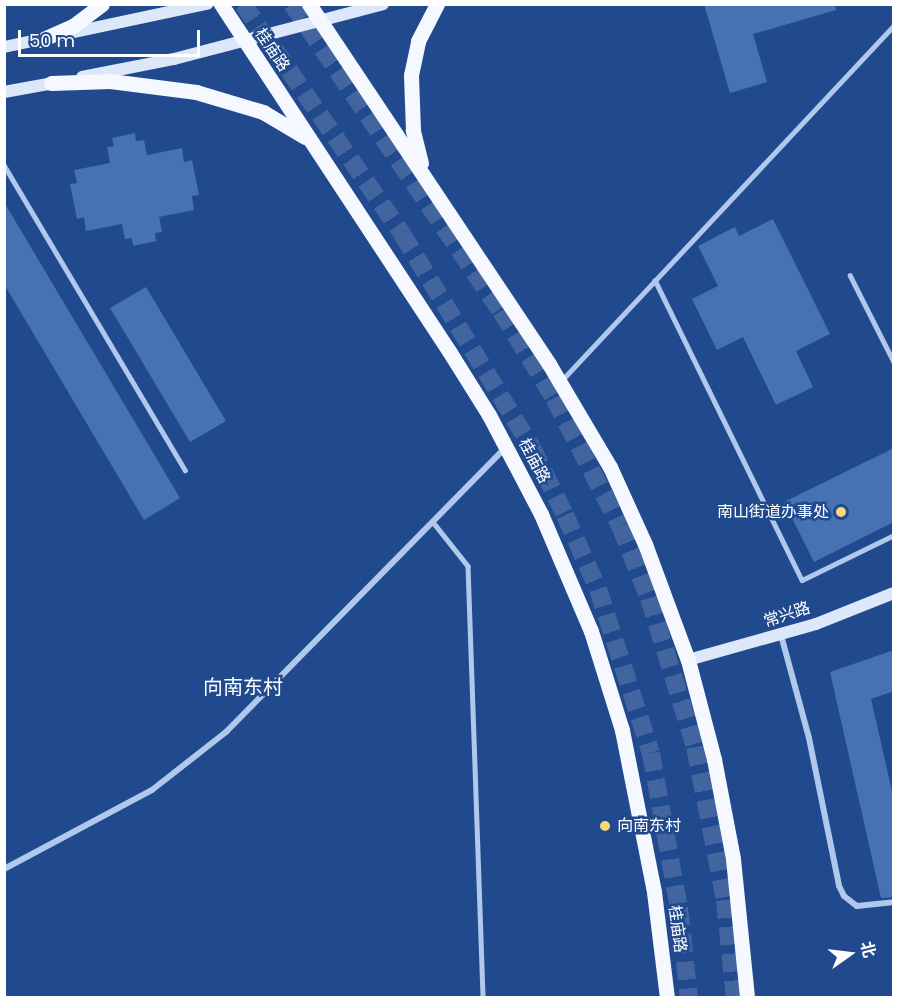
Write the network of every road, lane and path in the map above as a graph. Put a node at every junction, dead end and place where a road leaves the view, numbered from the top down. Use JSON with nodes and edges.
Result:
{"nodes":[{"id":1,"x":102,"y":4,"type":"edge"},
{"id":2,"x":207,"y":4,"type":"edge"},
{"id":3,"x":220,"y":4,"type":"edge"},
{"id":4,"x":309,"y":4,"type":"edge"},
{"id":5,"x":383,"y":4,"type":"edge"},
{"id":6,"x":437,"y":4,"type":"edge"},
{"id":7,"x":320,"y":21,"type":"junction"},
{"id":8,"x":894,"y":25,"type":"edge"},
{"id":9,"x":41,"y":40,"type":"junction"},
{"id":10,"x":245,"y":41,"type":"junction"},
{"id":11,"x":4,"y":47,"type":"edge"},
{"id":12,"x":51,"y":83,"type":"junction"},
{"id":13,"x":4,"y":92,"type":"edge"},
{"id":14,"x":315,"y":146,"type":"junction"},
{"id":15,"x":4,"y":165,"type":"edge"},
{"id":16,"x":431,"y":185,"type":"junction"},
{"id":17,"x":850,"y":274,"type":"dead end"},
{"id":18,"x":655,"y":280,"type":"junction"},
{"id":19,"x":894,"y":362,"type":"edge"},
{"id":20,"x":560,"y":382,"type":"junction"},
{"id":21,"x":506,"y":447,"type":"junction"},
{"id":22,"x":185,"y":470,"type":"dead end"},
{"id":23,"x":433,"y":522,"type":"junction"},
{"id":24,"x":894,"y":535,"type":"edge"},
{"id":25,"x":894,"y":593,"type":"edge"},
{"id":26,"x":781,"y":634,"type":"junction"},
{"id":27,"x":688,"y":660,"type":"junction"},
{"id":28,"x":4,"y":868,"type":"edge"},
{"id":29,"x":894,"y":902,"type":"edge"},
{"id":30,"x":483,"y":998,"type":"edge"},
{"id":31,"x":667,"y":998,"type":"edge"},
{"id":32,"x":747,"y":998,"type":"edge"}],
"edges":[{"from":1,"to":9,"type":"main road"},
{"from":2,"to":9,"type":"main road"},
{"from":3,"to":10,"type":"main road","name":"桂庙路"},
{"from":4,"to":7,"type":"main road"},
{"from":5,"to":7,"type":"main road"},
{"from":6,"to":16,"type":"main road"},
{"from":7,"to":10,"type":"main road"},
{"from":7,"to":16,"type":"main road"},
{"from":8,"to":18,"type":"lane"},
{"from":9,"to":11,"type":"main road"},
{"from":10,"to":12,"type":"main road"},
{"from":10,"to":14,"type":"main road","name":"桂庙路"},
{"from":12,"to":13,"type":"main road"},
{"from":12,"to":14,"type":"main road"},
{"from":14,"to":21,"type":"main road","name":"桂庙路"},
{"from":15,"to":22,"type":"lane"},
{"from":16,"to":20,"type":"main road"},
{"from":17,"to":19,"type":"lane"},
{"from":18,"to":20,"type":"lane"},
{"from":18,"to":24,"type":"lane"},
{"from":20,"to":27,"type":"main road"},
{"from":21,"to":23,"type":"street"},
{"from":21,"to":31,"type":"main road","name":"桂庙路"},
{"from":23,"to":28,"type":"street"},
{"from":23,"to":30,"type":"lane"},
{"from":25,"to":26,"type":"main road","name":"常兴路"},
{"from":26,"to":27,"type":"main road","name":"常兴路"},
{"from":26,"to":29,"type":"street"},
{"from":27,"to":32,"type":"main road"}]}
